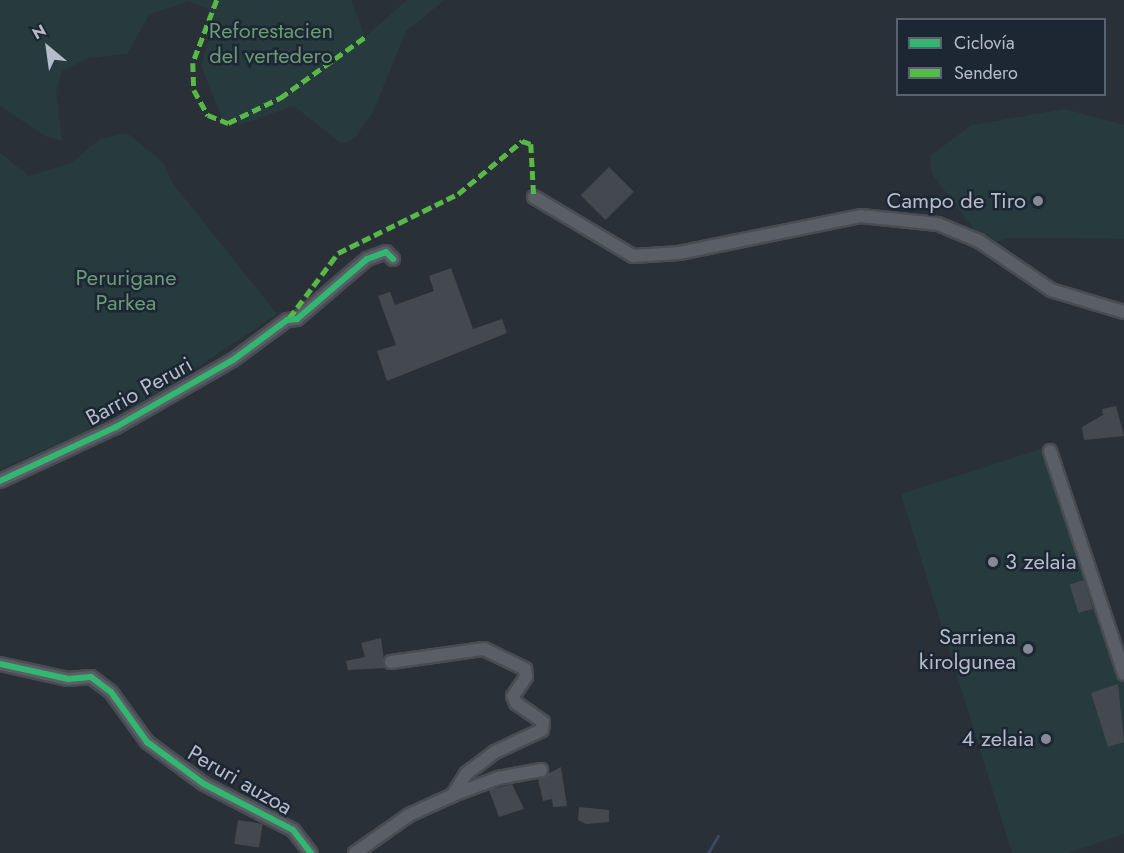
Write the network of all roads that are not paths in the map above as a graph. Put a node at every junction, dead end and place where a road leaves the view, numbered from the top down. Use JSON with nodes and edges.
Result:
{"nodes":[{"id":1,"x":534,"y":197,"type":"dead end"},
{"id":2,"x":393,"y":259,"type":"dead end"},
{"id":3,"x":1124,"y":312,"type":"edge"},
{"id":4,"x":1050,"y":451,"type":"dead end"},
{"id":5,"x":0,"y":481,"type":"edge"},
{"id":6,"x":391,"y":662,"type":"dead end"},
{"id":7,"x":0,"y":664,"type":"edge"},
{"id":8,"x":1124,"y":674,"type":"edge"},
{"id":9,"x":541,"y":770,"type":"dead end"},
{"id":10,"x":453,"y":795,"type":"junction"},
{"id":11,"x":311,"y":853,"type":"edge"},
{"id":12,"x":355,"y":853,"type":"edge"}],
"edges":[{"from":1,"to":3,"type":"street"},
{"from":2,"to":5,"type":"street","name":"Barrio Peruri"},
{"from":4,"to":8,"type":"street"},
{"from":6,"to":10,"type":"street"},
{"from":7,"to":11,"type":"street","name":"Peruri auzoa"},
{"from":9,"to":10,"type":"street"},
{"from":10,"to":12,"type":"street"}]}
